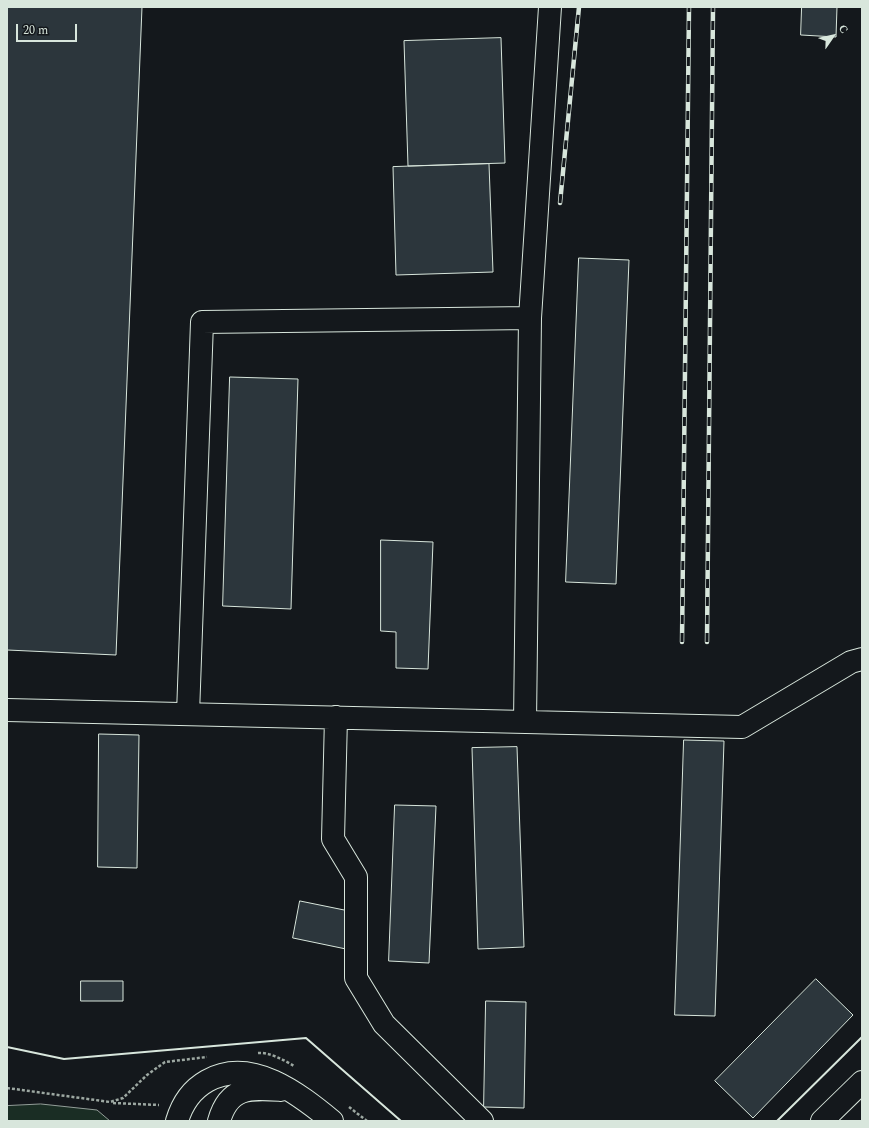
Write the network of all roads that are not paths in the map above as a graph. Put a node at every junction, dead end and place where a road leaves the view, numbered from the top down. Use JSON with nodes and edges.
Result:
{"nodes":[{"id":1,"x":550,"y":7,"type":"edge"},
{"id":2,"x":530,"y":318,"type":"junction"},
{"id":3,"x":862,"y":659,"type":"edge"},
{"id":4,"x":7,"y":710,"type":"edge"},
{"id":5,"x":188,"y":714,"type":"junction"},
{"id":6,"x":336,"y":718,"type":"junction"},
{"id":7,"x":525,"y":722,"type":"junction"},
{"id":8,"x":862,"y":1082,"type":"edge"},
{"id":9,"x":288,"y":1090,"type":"junction"},
{"id":10,"x":170,"y":1113,"type":"edge"},
{"id":11,"x":219,"y":1121,"type":"edge"},
{"id":12,"x":332,"y":1121,"type":"edge"},
{"id":13,"x":482,"y":1121,"type":"edge"},
{"id":14,"x":822,"y":1121,"type":"edge"}],
"edges":[{"from":1,"to":2,"type":"main road"},
{"from":2,"to":5,"type":"main road"},
{"from":2,"to":7,"type":"main road"},
{"from":3,"to":7,"type":"main road"},
{"from":4,"to":5,"type":"main road"},
{"from":5,"to":6,"type":"main road"},
{"from":6,"to":7,"type":"main road"},
{"from":6,"to":13,"type":"main road"},
{"from":8,"to":14,"type":"main road"},
{"from":9,"to":10,"type":"main road"},
{"from":9,"to":11,"type":"main road"},
{"from":9,"to":12,"type":"main road"}]}
